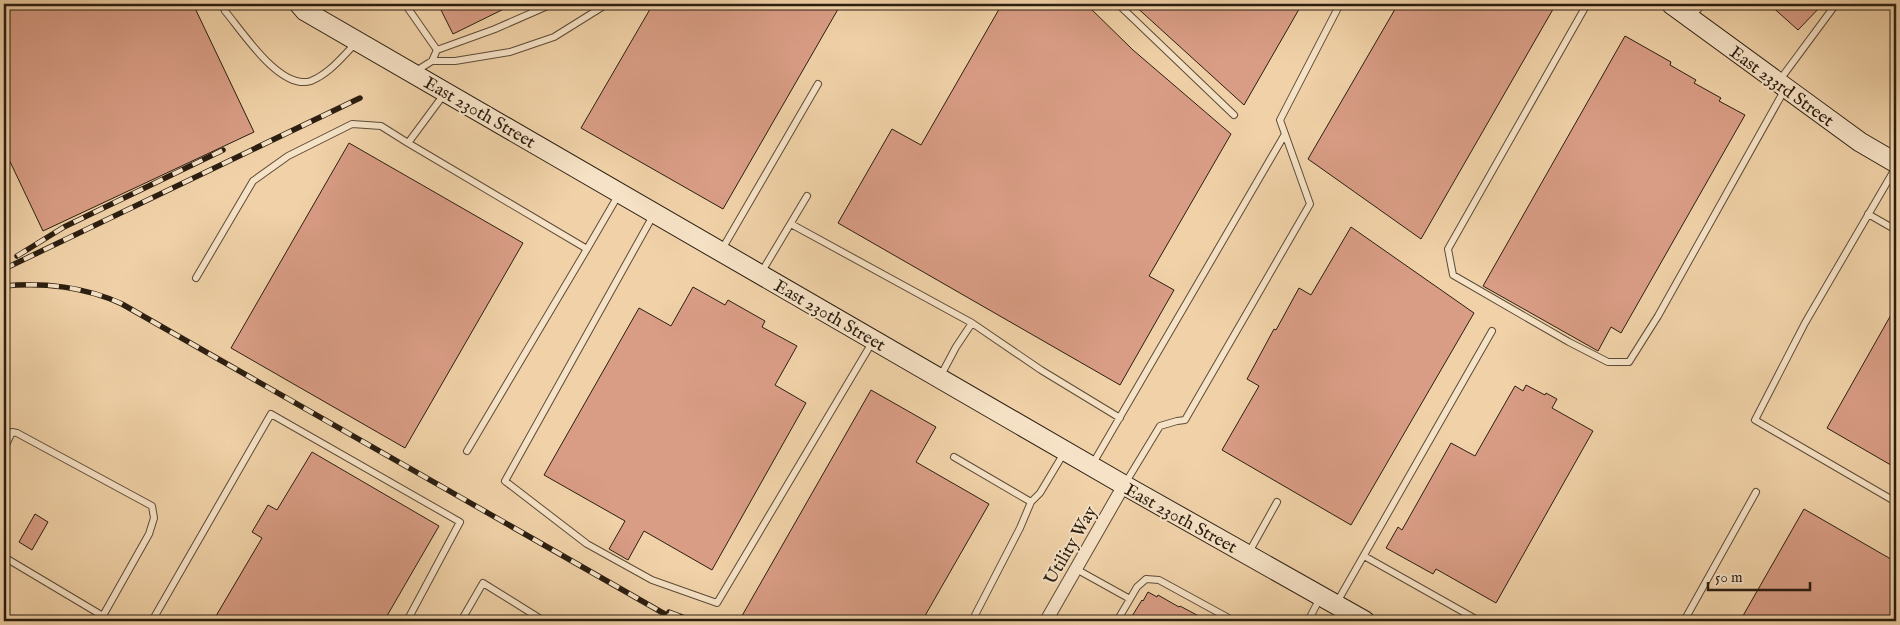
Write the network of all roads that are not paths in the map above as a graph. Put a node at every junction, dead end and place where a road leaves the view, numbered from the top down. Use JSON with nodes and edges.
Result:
{"nodes":[{"id":1,"x":222,"y":4,"type":"edge"},
{"id":2,"x":299,"y":4,"type":"edge"},
{"id":3,"x":406,"y":4,"type":"edge"},
{"id":4,"x":552,"y":4,"type":"edge"},
{"id":5,"x":607,"y":4,"type":"edge"},
{"id":6,"x":1118,"y":4,"type":"edge"},
{"id":7,"x":1340,"y":4,"type":"edge"},
{"id":8,"x":1587,"y":4,"type":"edge"},
{"id":9,"x":1671,"y":4,"type":"edge"},
{"id":10,"x":1836,"y":4,"type":"edge"},
{"id":11,"x":1697,"y":11,"type":"edge"},
{"id":12,"x":358,"y":41,"type":"junction"},
{"id":13,"x":437,"y":50,"type":"junction"},
{"id":14,"x":432,"y":61,"type":"junction"},
{"id":15,"x":413,"y":73,"type":"junction"},
{"id":16,"x":818,"y":84,"type":"dead end"},
{"id":17,"x":1782,"y":85,"type":"junction"},
{"id":18,"x":445,"y":92,"type":"junction"},
{"id":19,"x":1234,"y":115,"type":"dead end"},
{"id":20,"x":1285,"y":134,"type":"junction"},
{"id":21,"x":408,"y":142,"type":"junction"},
{"id":22,"x":1896,"y":163,"type":"edge"},
{"id":23,"x":619,"y":193,"type":"junction"},
{"id":24,"x":807,"y":196,"type":"dead end"},
{"id":25,"x":654,"y":213,"type":"junction"},
{"id":26,"x":1868,"y":214,"type":"junction"},
{"id":27,"x":791,"y":224,"type":"junction"},
{"id":28,"x":1896,"y":230,"type":"edge"},
{"id":29,"x":587,"y":249,"type":"junction"},
{"id":30,"x":721,"y":252,"type":"junction"},
{"id":31,"x":760,"y":274,"type":"junction"},
{"id":32,"x":196,"y":278,"type":"dead end"},
{"id":33,"x":972,"y":323,"type":"junction"},
{"id":34,"x":1492,"y":332,"type":"dead end"},
{"id":35,"x":873,"y":340,"type":"junction"},
{"id":36,"x":940,"y":378,"type":"junction"},
{"id":37,"x":1120,"y":418,"type":"junction"},
{"id":38,"x":4,"y":449,"type":"edge"},
{"id":39,"x":467,"y":451,"type":"dead end"},
{"id":40,"x":1065,"y":452,"type":"junction"},
{"id":41,"x":954,"y":457,"type":"dead end"},
{"id":42,"x":1091,"y":466,"type":"junction"},
{"id":43,"x":1124,"y":485,"type":"junction"},
{"id":44,"x":1756,"y":492,"type":"dead end"},
{"id":45,"x":1031,"y":502,"type":"junction"},
{"id":46,"x":1277,"y":502,"type":"dead end"},
{"id":47,"x":1896,"y":502,"type":"edge"},
{"id":48,"x":1247,"y":555,"type":"junction"},
{"id":49,"x":1364,"y":556,"type":"junction"},
{"id":50,"x":4,"y":557,"type":"edge"},
{"id":51,"x":1076,"y":569,"type":"junction"},
{"id":52,"x":1130,"y":599,"type":"junction"},
{"id":53,"x":1328,"y":601,"type":"junction"},
{"id":54,"x":101,"y":619,"type":"edge"},
{"id":55,"x":152,"y":621,"type":"edge"},
{"id":56,"x":407,"y":621,"type":"edge"},
{"id":57,"x":461,"y":621,"type":"edge"},
{"id":58,"x":544,"y":621,"type":"edge"},
{"id":59,"x":972,"y":621,"type":"edge"},
{"id":60,"x":1046,"y":621,"type":"edge"},
{"id":61,"x":1117,"y":621,"type":"edge"},
{"id":62,"x":1234,"y":621,"type":"edge"},
{"id":63,"x":1308,"y":621,"type":"edge"},
{"id":64,"x":1365,"y":621,"type":"edge"},
{"id":65,"x":1472,"y":621,"type":"edge"},
{"id":66,"x":1684,"y":621,"type":"edge"}],
"edges":[{"from":1,"to":12,"type":"lane"},
{"from":2,"to":12,"type":"street","name":"East 230th Street"},
{"from":3,"to":13,"type":"lane"},
{"from":4,"to":13,"type":"lane"},
{"from":5,"to":14,"type":"lane"},
{"from":6,"to":19,"type":"lane"},
{"from":7,"to":20,"type":"lane"},
{"from":8,"to":17,"type":"lane"},
{"from":9,"to":11,"type":"street","name":"East 233rd Street"},
{"from":10,"to":17,"type":"lane"},
{"from":11,"to":17,"type":"street","name":"East 233rd Street"},
{"from":12,"to":15,"type":"street","name":"East 230th Street"},
{"from":13,"to":14,"type":"lane"},
{"from":14,"to":15,"type":"lane"},
{"from":15,"to":18,"type":"street","name":"East 230th Street"},
{"from":16,"to":30,"type":"lane"},
{"from":17,"to":22,"type":"street","name":"East 233rd Street"},
{"from":18,"to":21,"type":"lane"},
{"from":18,"to":23,"type":"street","name":"East 230th Street"},
{"from":20,"to":37,"type":"lane"},
{"from":20,"to":43,"type":"lane"},
{"from":21,"to":29,"type":"lane"},
{"from":21,"to":32,"type":"lane"},
{"from":22,"to":26,"type":"lane"},
{"from":23,"to":25,"type":"street","name":"East 230th Street"},
{"from":23,"to":29,"type":"lane"},
{"from":24,"to":27,"type":"lane"},
{"from":25,"to":30,"type":"street","name":"East 230th Street"},
{"from":25,"to":35,"type":"lane"},
{"from":26,"to":28,"type":"lane"},
{"from":26,"to":47,"type":"lane"},
{"from":27,"to":31,"type":"lane"},
{"from":27,"to":33,"type":"lane"},
{"from":29,"to":39,"type":"lane"},
{"from":30,"to":31,"type":"street","name":"East 230th Street"},
{"from":31,"to":35,"type":"street","name":"East 230th Street"},
{"from":33,"to":36,"type":"lane"},
{"from":33,"to":37,"type":"lane"},
{"from":34,"to":49,"type":"lane"},
{"from":35,"to":36,"type":"street","name":"East 230th Street"},
{"from":36,"to":40,"type":"street","name":"East 230th Street"},
{"from":37,"to":42,"type":"lane"},
{"from":38,"to":54,"type":"lane"},
{"from":40,"to":42,"type":"street","name":"East 230th Street"},
{"from":40,"to":45,"type":"lane"},
{"from":41,"to":45,"type":"lane"},
{"from":42,"to":43,"type":"street","name":"East 230th Street"},
{"from":43,"to":48,"type":"street","name":"East 230th Street"},
{"from":43,"to":51,"type":"street","name":"Utility Way"},
{"from":44,"to":66,"type":"lane"},
{"from":45,"to":59,"type":"lane"},
{"from":46,"to":48,"type":"lane"},
{"from":48,"to":53,"type":"street","name":"East 230th Street"},
{"from":49,"to":53,"type":"lane"},
{"from":49,"to":65,"type":"lane"},
{"from":50,"to":54,"type":"lane"},
{"from":51,"to":52,"type":"lane"},
{"from":51,"to":60,"type":"street","name":"Utility Way"},
{"from":52,"to":61,"type":"lane"},
{"from":52,"to":62,"type":"lane"},
{"from":53,"to":63,"type":"lane"},
{"from":53,"to":64,"type":"street","name":"East 230th Street"},
{"from":55,"to":56,"type":"lane"},
{"from":57,"to":58,"type":"lane"}]}
